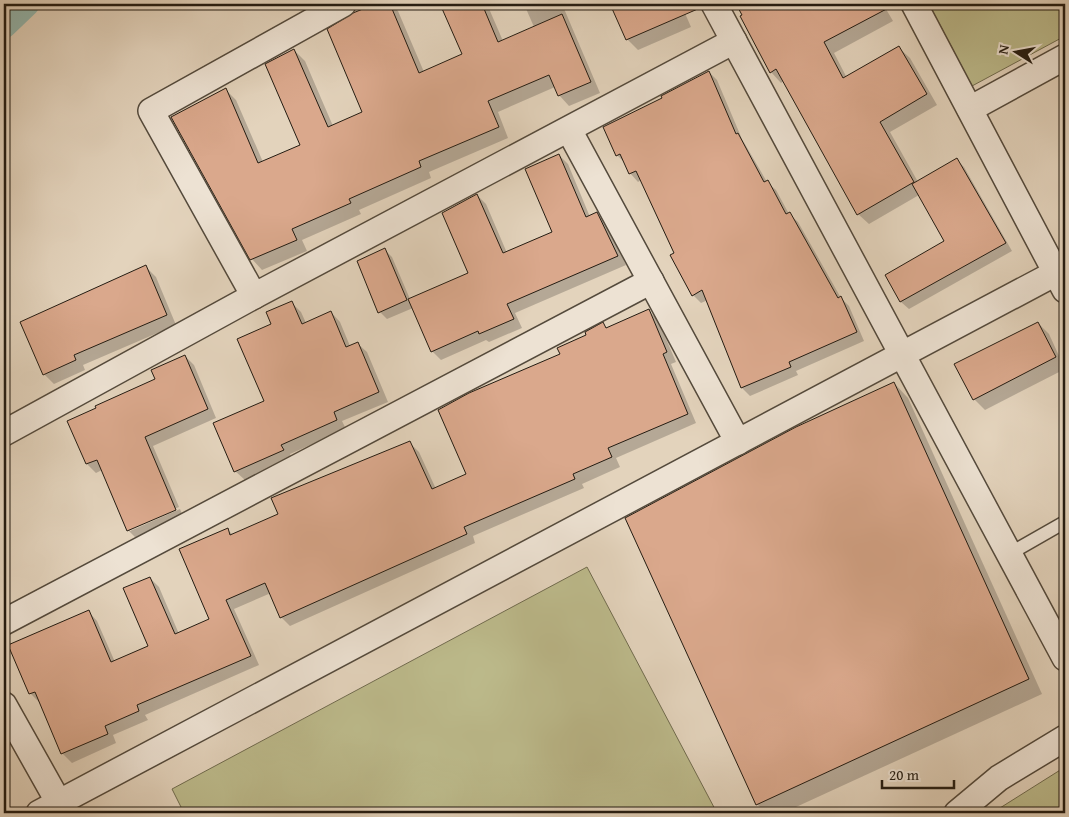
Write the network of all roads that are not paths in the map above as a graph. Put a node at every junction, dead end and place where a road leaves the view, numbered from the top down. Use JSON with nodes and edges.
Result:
{"nodes":[{"id":1,"x":343,"y":4,"type":"edge"},
{"id":2,"x":714,"y":4,"type":"edge"},
{"id":3,"x":914,"y":4,"type":"edge"},
{"id":4,"x":734,"y":41,"type":"junction"},
{"id":5,"x":1065,"y":57,"type":"edge"},
{"id":6,"x":970,"y":109,"type":"junction"},
{"id":7,"x":569,"y":130,"type":"junction"},
{"id":8,"x":1062,"y":277,"type":"edge"},
{"id":9,"x":651,"y":281,"type":"junction"},
{"id":10,"x":254,"y":296,"type":"junction"},
{"id":11,"x":901,"y":355,"type":"junction"},
{"id":12,"x":4,"y":433,"type":"edge"},
{"id":13,"x":738,"y":442,"type":"junction"},
{"id":14,"x":1065,"y":522,"type":"edge"},
{"id":15,"x":1009,"y":554,"type":"junction"},
{"id":16,"x":4,"y":622,"type":"edge"},
{"id":17,"x":1065,"y":658,"type":"edge"},
{"id":18,"x":4,"y":705,"type":"edge"},
{"id":19,"x":1065,"y":738,"type":"edge"},
{"id":20,"x":49,"y":808,"type":"edge"},
{"id":21,"x":957,"y":813,"type":"edge"}],
"edges":[{"from":1,"to":10,"type":"street"},
{"from":2,"to":4,"type":"street"},
{"from":3,"to":6,"type":"street"},
{"from":4,"to":7,"type":"street"},
{"from":4,"to":11,"type":"street"},
{"from":5,"to":6,"type":"street"},
{"from":6,"to":8,"type":"street"},
{"from":7,"to":9,"type":"street"},
{"from":7,"to":10,"type":"street"},
{"from":8,"to":11,"type":"street"},
{"from":9,"to":13,"type":"street"},
{"from":9,"to":16,"type":"street"},
{"from":10,"to":12,"type":"street"},
{"from":11,"to":13,"type":"street"},
{"from":11,"to":15,"type":"street"},
{"from":13,"to":20,"type":"street"},
{"from":14,"to":15,"type":"lane"},
{"from":15,"to":17,"type":"street"},
{"from":18,"to":20,"type":"street"},
{"from":19,"to":21,"type":"street"}]}
